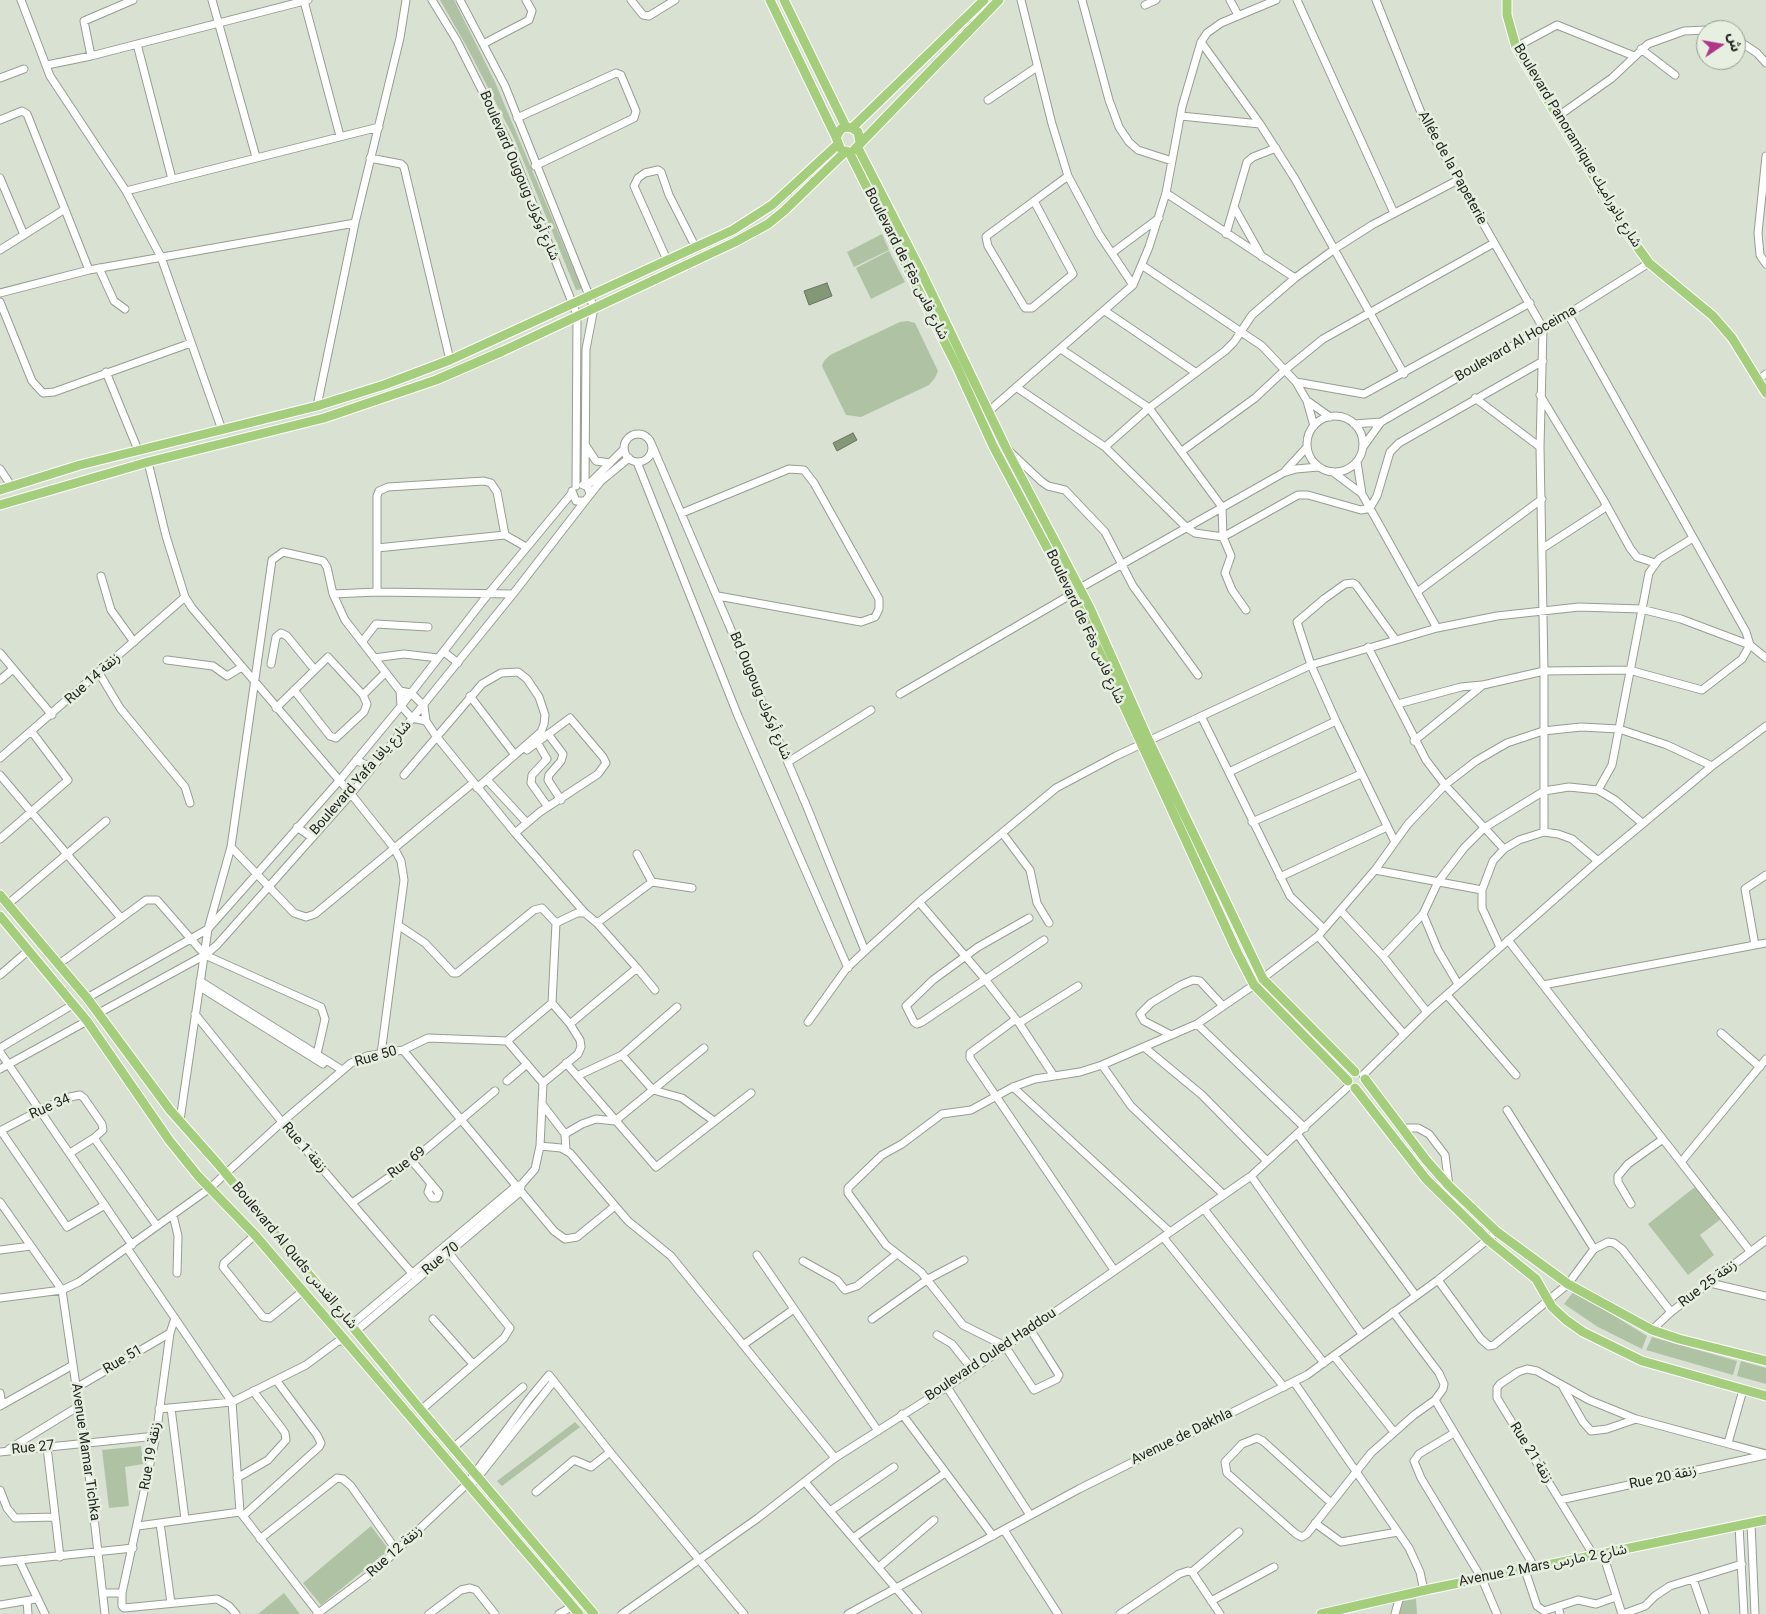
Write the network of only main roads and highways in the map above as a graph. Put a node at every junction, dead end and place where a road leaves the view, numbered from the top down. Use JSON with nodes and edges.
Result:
{"nodes":[{"id":1,"x":770,"y":0,"type":"edge"},
{"id":2,"x":784,"y":0,"type":"edge"},
{"id":3,"x":984,"y":0,"type":"edge"},
{"id":4,"x":1000,"y":0,"type":"edge"},
{"id":5,"x":1507,"y":0,"type":"edge"},
{"id":6,"x":849,"y":127,"type":"junction"},
{"id":7,"x":837,"y":141,"type":"junction"},
{"id":8,"x":859,"y":145,"type":"junction"},
{"id":9,"x":847,"y":152,"type":"junction"},
{"id":10,"x":1766,"y":393,"type":"edge"},
{"id":11,"x":0,"y":490,"type":"edge"},
{"id":12,"x":0,"y":505,"type":"edge"},
{"id":13,"x":1145,"y":743,"type":"junction"},
{"id":14,"x":0,"y":894,"type":"edge"},
{"id":15,"x":0,"y":916,"type":"edge"},
{"id":16,"x":1361,"y":1075,"type":"junction"},
{"id":17,"x":1351,"y":1085,"type":"junction"},
{"id":18,"x":1766,"y":1361,"type":"edge"},
{"id":19,"x":1766,"y":1396,"type":"edge"},
{"id":20,"x":1766,"y":1520,"type":"edge"},
{"id":21,"x":1355,"y":1610,"type":"edge"},
{"id":22,"x":579,"y":1614,"type":"edge"},
{"id":23,"x":594,"y":1614,"type":"edge"},
{"id":24,"x":1321,"y":1614,"type":"edge"}],
"edges":[{"from":1,"to":7,"type":"main road"},
{"from":2,"to":6,"type":"main road"},
{"from":3,"to":6,"type":"main road"},
{"from":4,"to":8,"type":"main road"},
{"from":5,"to":10,"type":"main road","name":"Boulevard Panoramique شارع بانوراميك"},
{"from":6,"to":7,"type":"main road"},
{"from":6,"to":8,"type":"main road"},
{"from":7,"to":9,"type":"main road"},
{"from":7,"to":11,"type":"main road"},
{"from":8,"to":9,"type":"main road"},
{"from":8,"to":13,"type":"main road","name":"Boulevard de Fès شارع فاس"},
{"from":9,"to":12,"type":"main road"},
{"from":9,"to":13,"type":"main road","name":"Boulevard de Fès شارع فاس"},
{"from":13,"to":16,"type":"main road","name":"Boulevard de Fès شارع فاس"},
{"from":13,"to":17,"type":"main road","name":"Boulevard de Fès شارع فاس"},
{"from":14,"to":23,"type":"main road","name":"Boulevard Al Quds شارع القدس"},
{"from":15,"to":22,"type":"main road","name":"Boulevard Al Quds شارع القدس"},
{"from":16,"to":17,"type":"main road"},
{"from":16,"to":17,"type":"main road"},
{"from":16,"to":18,"type":"main road","name":"Boulevard de Fès شارع فاس"},
{"from":17,"to":19,"type":"main road","name":"Boulevard de Fès شارع فاس"},
{"from":20,"to":21,"type":"main road","name":"Avenue 2 Mars شارع 2 مارس"},
{"from":21,"to":24,"type":"main road","name":"Avenue 2 Mars شارع 2 مارس"}]}
